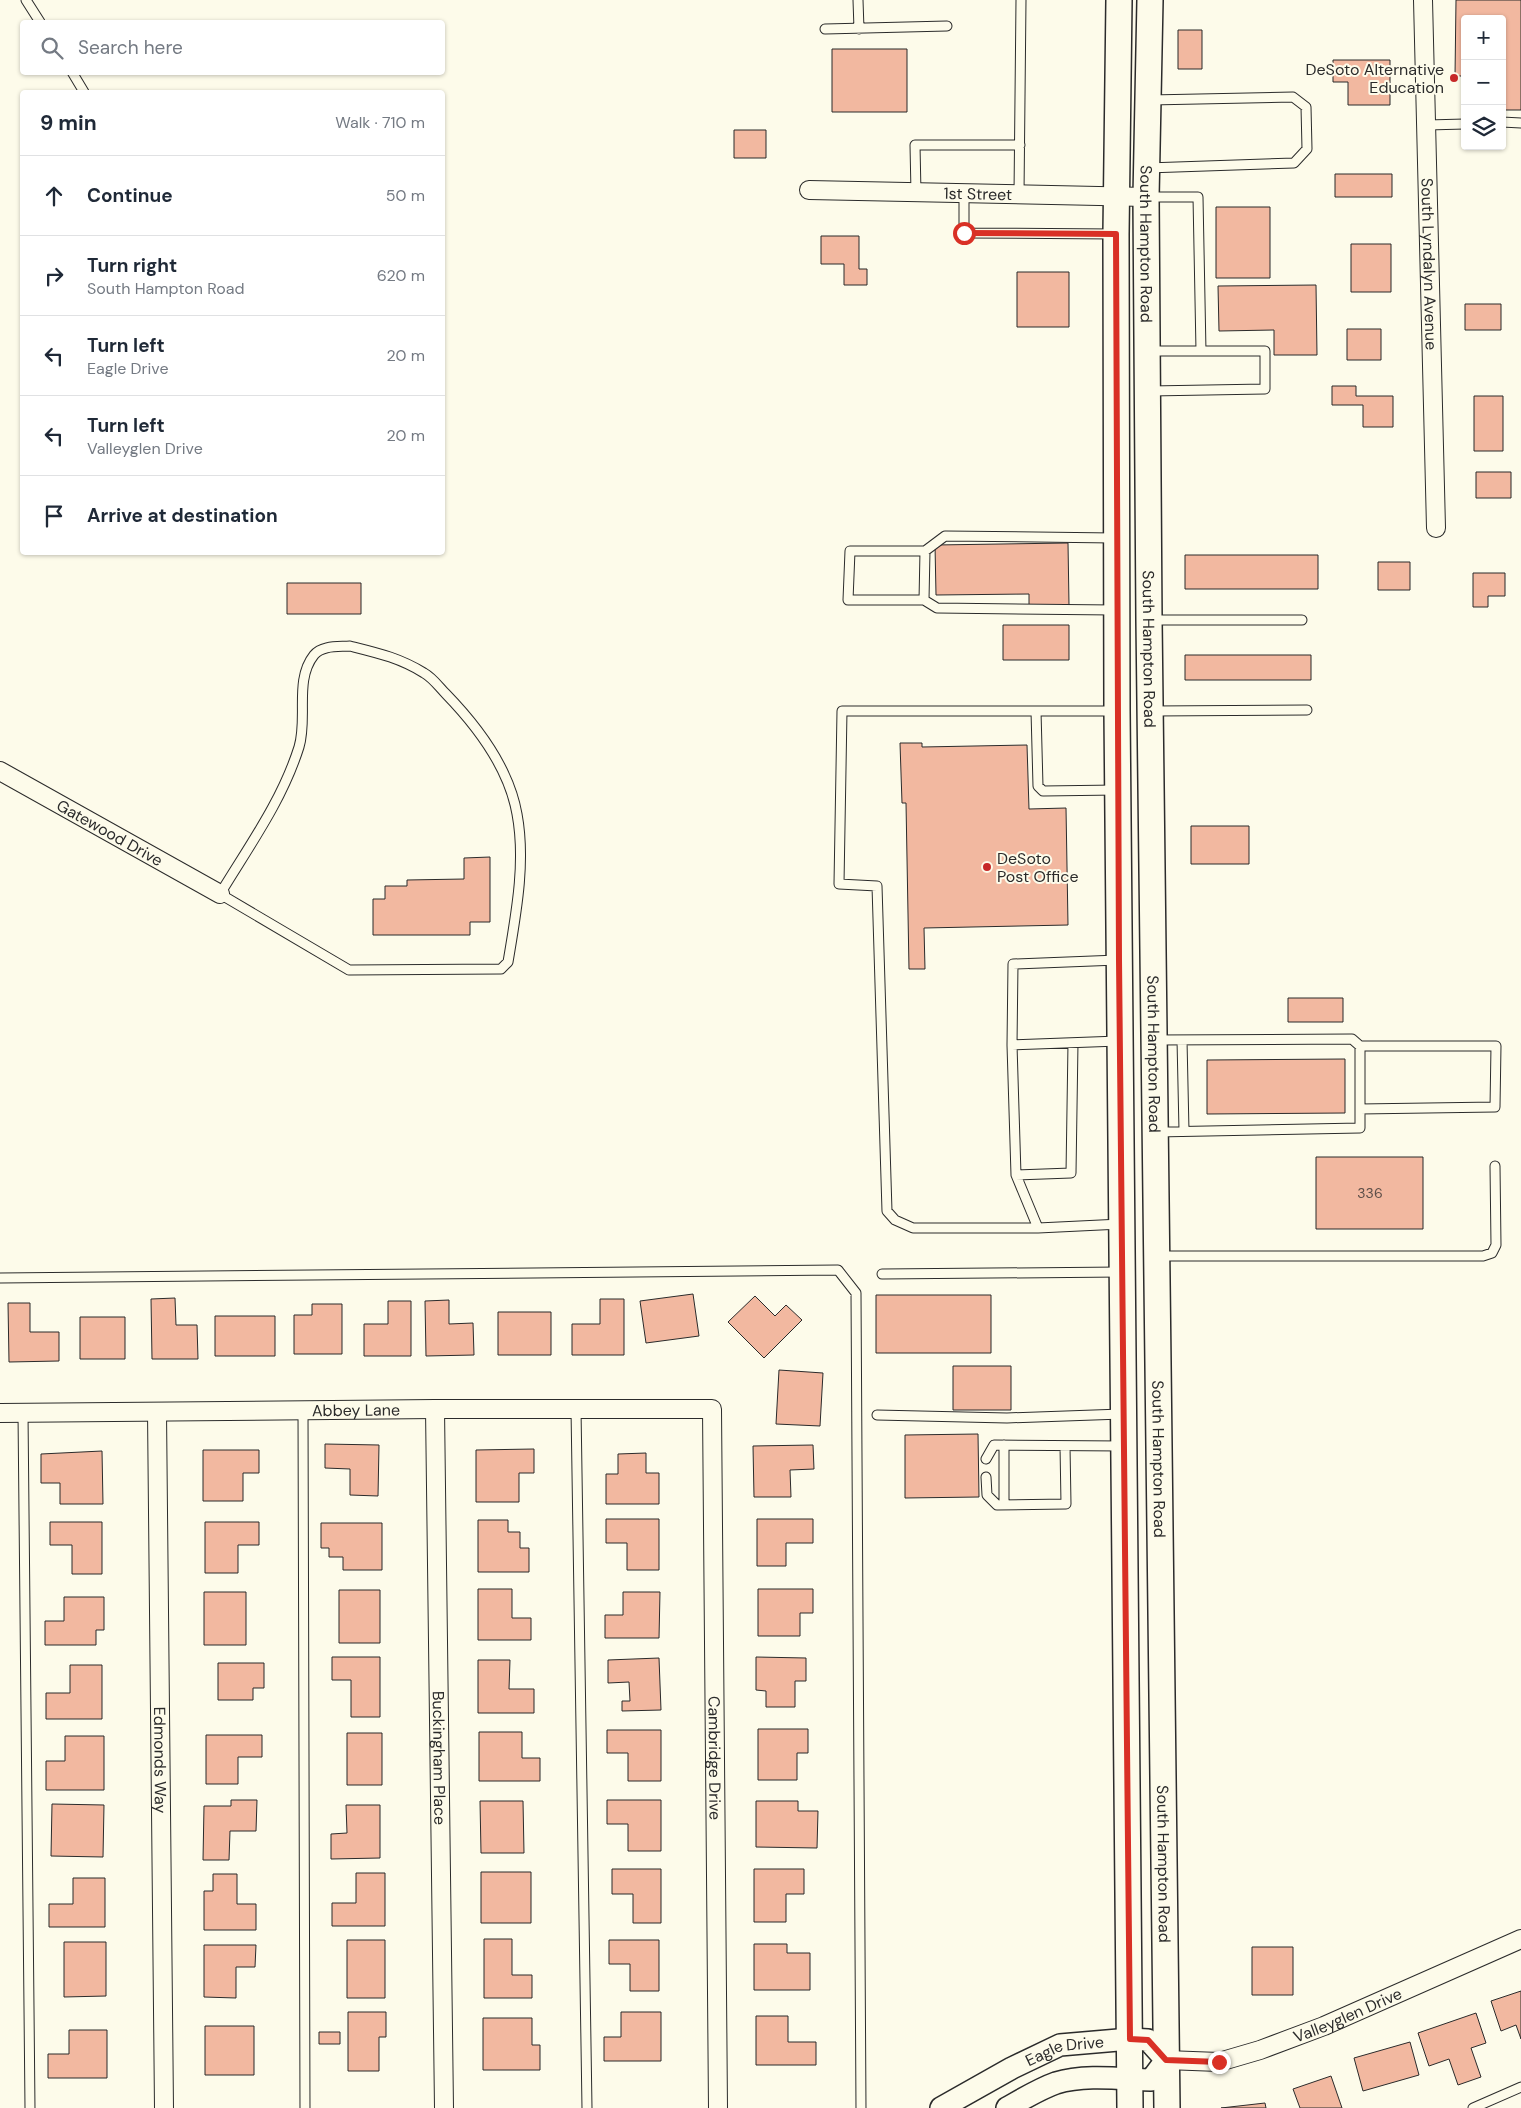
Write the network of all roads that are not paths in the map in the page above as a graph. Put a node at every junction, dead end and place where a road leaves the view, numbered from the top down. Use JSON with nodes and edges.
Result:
{"nodes":[{"id":1,"x":26,"y":0,"type":"edge"},
{"id":2,"x":858,"y":0,"type":"edge"},
{"id":3,"x":1021,"y":0,"type":"edge"},
{"id":4,"x":1119,"y":0,"type":"edge"},
{"id":5,"x":1150,"y":0,"type":"edge"},
{"id":6,"x":1423,"y":0,"type":"edge"},
{"id":7,"x":39,"y":20,"type":"edge"},
{"id":8,"x":947,"y":26,"type":"dead end"},
{"id":9,"x":825,"y":29,"type":"dead end"},
{"id":10,"x":859,"y":29,"type":"junction"},
{"id":11,"x":74,"y":75,"type":"edge"},
{"id":12,"x":83,"y":90,"type":"edge"},
{"id":13,"x":1148,"y":100,"type":"junction"},
{"id":14,"x":1506,"y":122,"type":"edge"},
{"id":15,"x":1521,"y":123,"type":"edge"},
{"id":16,"x":1461,"y":124,"type":"edge"},
{"id":17,"x":1427,"y":125,"type":"junction"},
{"id":18,"x":1020,"y":145,"type":"junction"},
{"id":19,"x":1147,"y":168,"type":"junction"},
{"id":20,"x":809,"y":190,"type":"dead end"},
{"id":21,"x":916,"y":193,"type":"junction"},
{"id":22,"x":964,"y":194,"type":"junction"},
{"id":23,"x":1019,"y":194,"type":"junction"},
{"id":24,"x":1117,"y":195,"type":"junction"},
{"id":25,"x":1146,"y":197,"type":"junction"},
{"id":26,"x":1116,"y":234,"type":"junction"},
{"id":27,"x":1147,"y":351,"type":"junction"},
{"id":28,"x":1201,"y":351,"type":"junction"},
{"id":29,"x":1148,"y":391,"type":"junction"},
{"id":30,"x":1436,"y":528,"type":"dead end"},
{"id":31,"x":1117,"y":538,"type":"junction"},
{"id":32,"x":1148,"y":538,"type":"junction"},
{"id":33,"x":925,"y":551,"type":"junction"},
{"id":34,"x":924,"y":600,"type":"junction"},
{"id":35,"x":1117,"y":610,"type":"junction"},
{"id":36,"x":1149,"y":620,"type":"junction"},
{"id":37,"x":1302,"y":620,"type":"dead end"},
{"id":38,"x":1150,"y":710,"type":"junction"},
{"id":39,"x":1307,"y":710,"type":"dead end"},
{"id":40,"x":1036,"y":711,"type":"junction"},
{"id":41,"x":1117,"y":711,"type":"junction"},
{"id":42,"x":0,"y":771,"type":"edge"},
{"id":43,"x":1118,"y":790,"type":"junction"},
{"id":44,"x":220,"y":894,"type":"junction"},
{"id":45,"x":1119,"y":960,"type":"junction"},
{"id":46,"x":1154,"y":1040,"type":"junction"},
{"id":47,"x":1182,"y":1040,"type":"junction"},
{"id":48,"x":1120,"y":1041,"type":"junction"},
{"id":49,"x":1072,"y":1043,"type":"junction"},
{"id":50,"x":1012,"y":1044,"type":"junction"},
{"id":51,"x":1360,"y":1046,"type":"junction"},
{"id":52,"x":1360,"y":1109,"type":"junction"},
{"id":53,"x":1184,"y":1131,"type":"junction"},
{"id":54,"x":1156,"y":1132,"type":"junction"},
{"id":55,"x":1495,"y":1166,"type":"dead end"},
{"id":56,"x":1016,"y":1175,"type":"junction"},
{"id":57,"x":1121,"y":1224,"type":"junction"},
{"id":58,"x":1157,"y":1224,"type":"junction"},
{"id":59,"x":1038,"y":1228,"type":"junction"},
{"id":60,"x":1158,"y":1256,"type":"junction"},
{"id":61,"x":1121,"y":1272,"type":"junction"},
{"id":62,"x":882,"y":1274,"type":"dead end"},
{"id":63,"x":0,"y":1278,"type":"edge"},
{"id":64,"x":435,"y":1409,"type":"junction"},
{"id":65,"x":576,"y":1409,"type":"junction"},
{"id":66,"x":712,"y":1409,"type":"joint"},
{"id":67,"x":303,"y":1410,"type":"junction"},
{"id":68,"x":157,"y":1412,"type":"junction"},
{"id":69,"x":0,"y":1413,"type":"edge"},
{"id":70,"x":23,"y":1413,"type":"junction"},
{"id":71,"x":1122,"y":1414,"type":"junction"},
{"id":72,"x":877,"y":1415,"type":"dead end"},
{"id":73,"x":1004,"y":1445,"type":"junction"},
{"id":74,"x":1066,"y":1446,"type":"junction"},
{"id":75,"x":1122,"y":1446,"type":"junction"},
{"id":76,"x":986,"y":1459,"type":"dead end"},
{"id":77,"x":986,"y":1477,"type":"dead end"},
{"id":78,"x":1004,"y":1504,"type":"junction"},
{"id":79,"x":1163,"y":1646,"type":"junction"},
{"id":80,"x":1124,"y":1648,"type":"junction"},
{"id":81,"x":1521,"y":1939,"type":"edge"},
{"id":82,"x":1130,"y":2039,"type":"junction"},
{"id":83,"x":1166,"y":2060,"type":"junction"},
{"id":84,"x":1130,"y":2080,"type":"junction"},
{"id":85,"x":1521,"y":2087,"type":"edge"},
{"id":86,"x":30,"y":2108,"type":"edge"},
{"id":87,"x":164,"y":2108,"type":"edge"},
{"id":88,"x":305,"y":2108,"type":"edge"},
{"id":89,"x":444,"y":2108,"type":"edge"},
{"id":90,"x":587,"y":2108,"type":"edge"},
{"id":91,"x":718,"y":2108,"type":"edge"},
{"id":92,"x":861,"y":2108,"type":"edge"},
{"id":93,"x":941,"y":2108,"type":"edge"},
{"id":94,"x":1007,"y":2108,"type":"edge"},
{"id":95,"x":1130,"y":2108,"type":"edge"},
{"id":96,"x":1167,"y":2108,"type":"edge"},
{"id":97,"x":1473,"y":2108,"type":"edge"}],
"edges":[{"from":1,"to":7,"type":"lane"},
{"from":2,"to":10,"type":"lane"},
{"from":3,"to":18,"type":"lane"},
{"from":4,"to":24,"type":"main road","name":"South Hampton Road"},
{"from":5,"to":13,"type":"main road","name":"South Hampton Road"},
{"from":6,"to":17,"type":"street","name":"South Lyndalyn Avenue"},
{"from":8,"to":10,"type":"lane"},
{"from":9,"to":10,"type":"lane"},
{"from":11,"to":12,"type":"lane"},
{"from":13,"to":19,"type":"main road","name":"South Hampton Road"},
{"from":13,"to":19,"type":"lane"},
{"from":14,"to":15,"type":"lane"},
{"from":16,"to":17,"type":"lane"},
{"from":17,"to":30,"type":"street","name":"South Lyndalyn Avenue"},
{"from":18,"to":21,"type":"lane"},
{"from":18,"to":23,"type":"lane"},
{"from":19,"to":25,"type":"main road","name":"South Hampton Road"},
{"from":20,"to":21,"type":"street","name":"1st Street"},
{"from":21,"to":22,"type":"street","name":"1st Street"},
{"from":22,"to":23,"type":"street","name":"1st Street"},
{"from":22,"to":26,"type":"lane"},
{"from":23,"to":24,"type":"street","name":"1st Street"},
{"from":24,"to":25,"type":"street","name":"1st Street"},
{"from":24,"to":26,"type":"main road","name":"South Hampton Road"},
{"from":25,"to":27,"type":"main road","name":"South Hampton Road"},
{"from":25,"to":28,"type":"lane"},
{"from":26,"to":31,"type":"main road","name":"South Hampton Road"},
{"from":27,"to":28,"type":"lane"},
{"from":27,"to":29,"type":"main road","name":"South Hampton Road"},
{"from":28,"to":29,"type":"lane"},
{"from":29,"to":32,"type":"main road","name":"South Hampton Road"},
{"from":31,"to":32,"type":"main road"},
{"from":31,"to":33,"type":"lane"},
{"from":31,"to":35,"type":"main road","name":"South Hampton Road"},
{"from":32,"to":36,"type":"main road","name":"South Hampton Road"},
{"from":33,"to":34,"type":"lane"},
{"from":33,"to":34,"type":"lane"},
{"from":34,"to":35,"type":"lane"},
{"from":35,"to":41,"type":"main road","name":"South Hampton Road"},
{"from":36,"to":37,"type":"lane"},
{"from":36,"to":38,"type":"main road","name":"South Hampton Road"},
{"from":38,"to":39,"type":"lane"},
{"from":38,"to":41,"type":"main road"},
{"from":38,"to":46,"type":"main road","name":"South Hampton Road"},
{"from":40,"to":41,"type":"lane"},
{"from":40,"to":43,"type":"lane"},
{"from":40,"to":59,"type":"lane"},
{"from":41,"to":43,"type":"main road","name":"South Hampton Road"},
{"from":42,"to":44,"type":"street","name":"Gatewood Drive"},
{"from":43,"to":45,"type":"main road","name":"South Hampton Road"},
{"from":44,"to":44,"type":"lane"},
{"from":45,"to":48,"type":"main road","name":"South Hampton Road"},
{"from":45,"to":50,"type":"lane"},
{"from":46,"to":47,"type":"lane"},
{"from":46,"to":48,"type":"main road"},
{"from":46,"to":54,"type":"main road","name":"South Hampton Road"},
{"from":47,"to":51,"type":"lane"},
{"from":47,"to":53,"type":"lane"},
{"from":48,"to":49,"type":"lane"},
{"from":48,"to":57,"type":"main road","name":"South Hampton Road"},
{"from":49,"to":50,"type":"lane"},
{"from":49,"to":56,"type":"lane"},
{"from":50,"to":56,"type":"lane"},
{"from":51,"to":52,"type":"lane"},
{"from":51,"to":52,"type":"lane"},
{"from":52,"to":53,"type":"lane"},
{"from":53,"to":54,"type":"lane"},
{"from":54,"to":58,"type":"main road","name":"South Hampton Road"},
{"from":55,"to":60,"type":"lane"},
{"from":56,"to":59,"type":"lane"},
{"from":57,"to":58,"type":"main road"},
{"from":57,"to":59,"type":"lane"},
{"from":57,"to":61,"type":"main road","name":"South Hampton Road"},
{"from":58,"to":60,"type":"main road","name":"South Hampton Road"},
{"from":60,"to":79,"type":"main road","name":"South Hampton Road"},
{"from":61,"to":62,"type":"lane"},
{"from":61,"to":71,"type":"main road","name":"South Hampton Road"},
{"from":63,"to":92,"type":"lane"},
{"from":64,"to":65,"type":"street","name":"Abbey Lane"},
{"from":64,"to":67,"type":"street","name":"Abbey Lane"},
{"from":64,"to":89,"type":"street","name":"Buckingham Place"},
{"from":65,"to":66,"type":"street","name":"Abbey Lane"},
{"from":65,"to":90,"type":"lane"},
{"from":66,"to":91,"type":"street","name":"Cambridge Drive"},
{"from":67,"to":68,"type":"street","name":"Abbey Lane"},
{"from":67,"to":88,"type":"lane"},
{"from":68,"to":70,"type":"street","name":"Abbey Lane"},
{"from":68,"to":87,"type":"street","name":"Edmonds Way"},
{"from":69,"to":70,"type":"street","name":"Abbey Lane"},
{"from":70,"to":86,"type":"lane"},
{"from":71,"to":72,"type":"lane"},
{"from":71,"to":75,"type":"main road","name":"South Hampton Road"},
{"from":73,"to":74,"type":"lane"},
{"from":73,"to":76,"type":"lane"},
{"from":73,"to":78,"type":"lane"},
{"from":74,"to":75,"type":"lane"},
{"from":74,"to":78,"type":"lane"},
{"from":75,"to":80,"type":"main road","name":"South Hampton Road"},
{"from":77,"to":78,"type":"lane"},
{"from":79,"to":80,"type":"main road"},
{"from":79,"to":83,"type":"main road","name":"South Hampton Road"},
{"from":80,"to":82,"type":"main road","name":"South Hampton Road"},
{"from":81,"to":83,"type":"street","name":"Valleyglen Drive"},
{"from":82,"to":83,"type":"street","name":"Eagle Drive"},
{"from":82,"to":84,"type":"main road","name":"South Hampton Road"},
{"from":82,"to":93,"type":"street","name":"Eagle Drive"},
{"from":83,"to":84,"type":"street","name":"Eagle Drive"},
{"from":83,"to":96,"type":"main road","name":"South Hampton Road"},
{"from":84,"to":94,"type":"street","name":"Eagle Drive"},
{"from":84,"to":95,"type":"main road","name":"South Hampton Road"},
{"from":85,"to":97,"type":"lane"}]}
